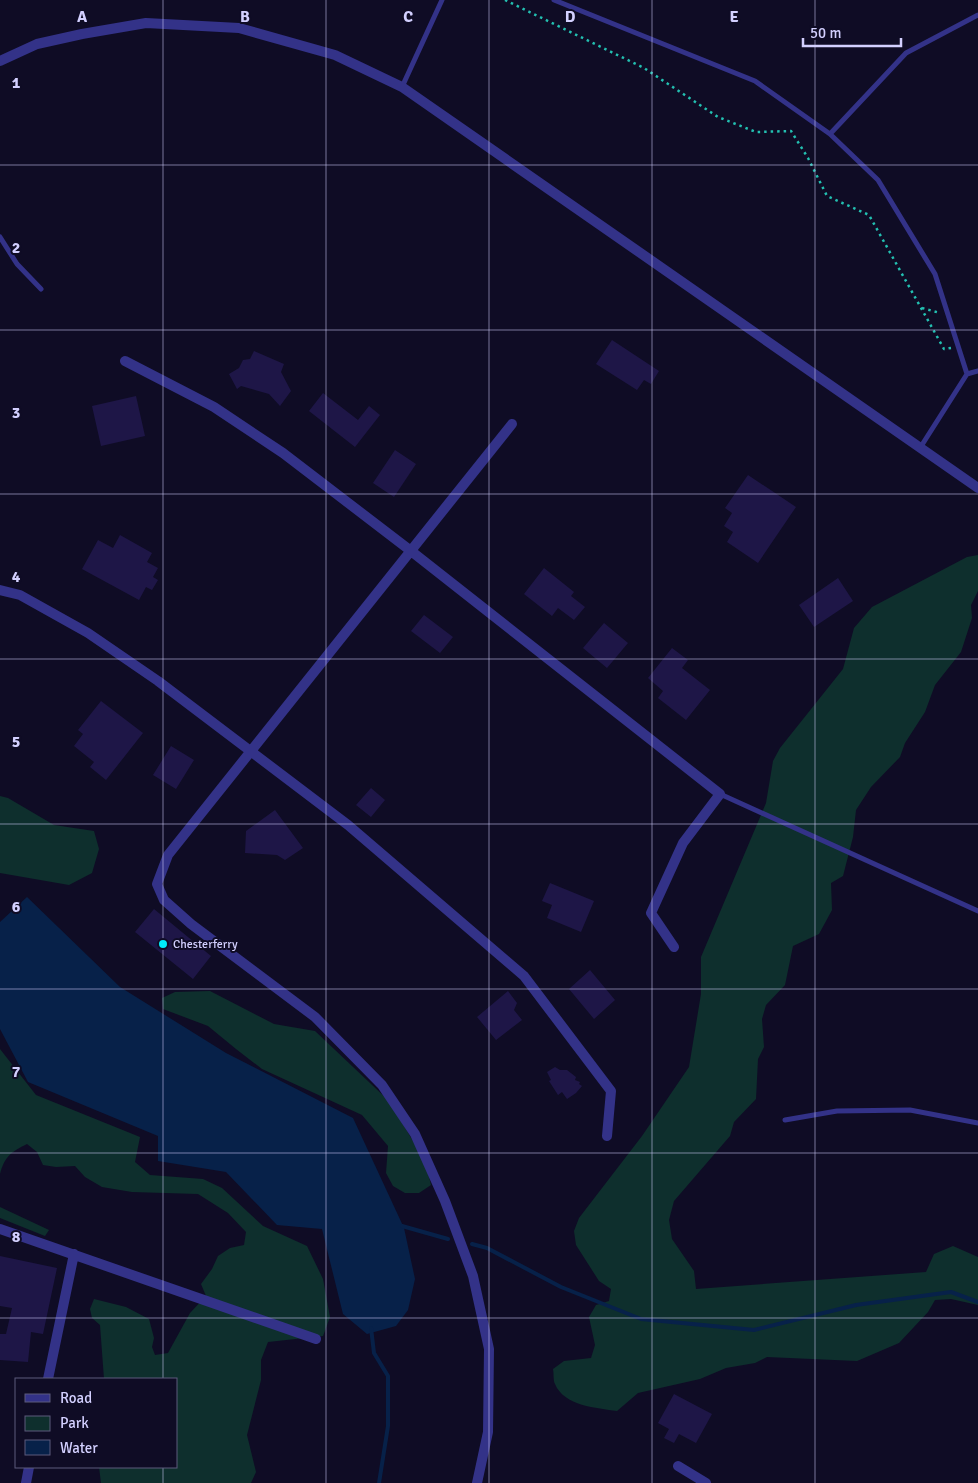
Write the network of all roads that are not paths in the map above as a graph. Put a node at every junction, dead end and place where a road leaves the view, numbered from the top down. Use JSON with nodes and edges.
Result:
{"nodes":[{"id":1,"x":442,"y":0,"type":"edge"},
{"id":2,"x":554,"y":0,"type":"edge"},
{"id":3,"x":978,"y":15,"type":"edge"},
{"id":4,"x":0,"y":61,"type":"edge"},
{"id":5,"x":402,"y":87,"type":"junction"},
{"id":6,"x":830,"y":134,"type":"junction"},
{"id":7,"x":0,"y":237,"type":"edge"},
{"id":8,"x":42,"y":289,"type":"dead end"},
{"id":9,"x":125,"y":361,"type":"dead end"},
{"id":10,"x":978,"y":371,"type":"edge"},
{"id":11,"x":967,"y":374,"type":"junction"},
{"id":12,"x":512,"y":424,"type":"dead end"},
{"id":13,"x":920,"y":448,"type":"junction"},
{"id":14,"x":978,"y":488,"type":"edge"},
{"id":15,"x":411,"y":551,"type":"junction"},
{"id":16,"x":0,"y":590,"type":"edge"},
{"id":17,"x":251,"y":751,"type":"junction"},
{"id":18,"x":720,"y":794,"type":"junction"},
{"id":19,"x":978,"y":911,"type":"edge"},
{"id":20,"x":674,"y":947,"type":"dead end"},
{"id":21,"x":786,"y":1120,"type":"dead end"},
{"id":22,"x":978,"y":1122,"type":"edge"},
{"id":23,"x":607,"y":1136,"type":"dead end"},
{"id":24,"x":0,"y":1229,"type":"edge"},
{"id":25,"x":74,"y":1254,"type":"junction"},
{"id":26,"x":316,"y":1339,"type":"dead end"},
{"id":27,"x":48,"y":1378,"type":"edge"},
{"id":28,"x":678,"y":1466,"type":"dead end"},
{"id":29,"x":29,"y":1468,"type":"edge"},
{"id":30,"x":26,"y":1483,"type":"edge"},
{"id":31,"x":477,"y":1483,"type":"edge"},
{"id":32,"x":706,"y":1483,"type":"edge"}],
"edges":[{"from":1,"to":5,"type":"lane"},
{"from":2,"to":6,"type":"lane"},
{"from":3,"to":6,"type":"lane"},
{"from":4,"to":5,"type":"street"},
{"from":5,"to":13,"type":"street"},
{"from":6,"to":11,"type":"lane"},
{"from":7,"to":8,"type":"lane"},
{"from":9,"to":15,"type":"street"},
{"from":10,"to":11,"type":"lane"},
{"from":11,"to":13,"type":"lane"},
{"from":12,"to":15,"type":"street"},
{"from":13,"to":14,"type":"street"},
{"from":15,"to":17,"type":"street"},
{"from":15,"to":18,"type":"street"},
{"from":16,"to":17,"type":"street"},
{"from":17,"to":23,"type":"street"},
{"from":17,"to":31,"type":"street"},
{"from":18,"to":19,"type":"lane"},
{"from":18,"to":20,"type":"street"},
{"from":21,"to":22,"type":"lane"},
{"from":24,"to":25,"type":"street"},
{"from":25,"to":26,"type":"street"},
{"from":25,"to":27,"type":"street"},
{"from":28,"to":32,"type":"street"},
{"from":29,"to":30,"type":"street"}]}
